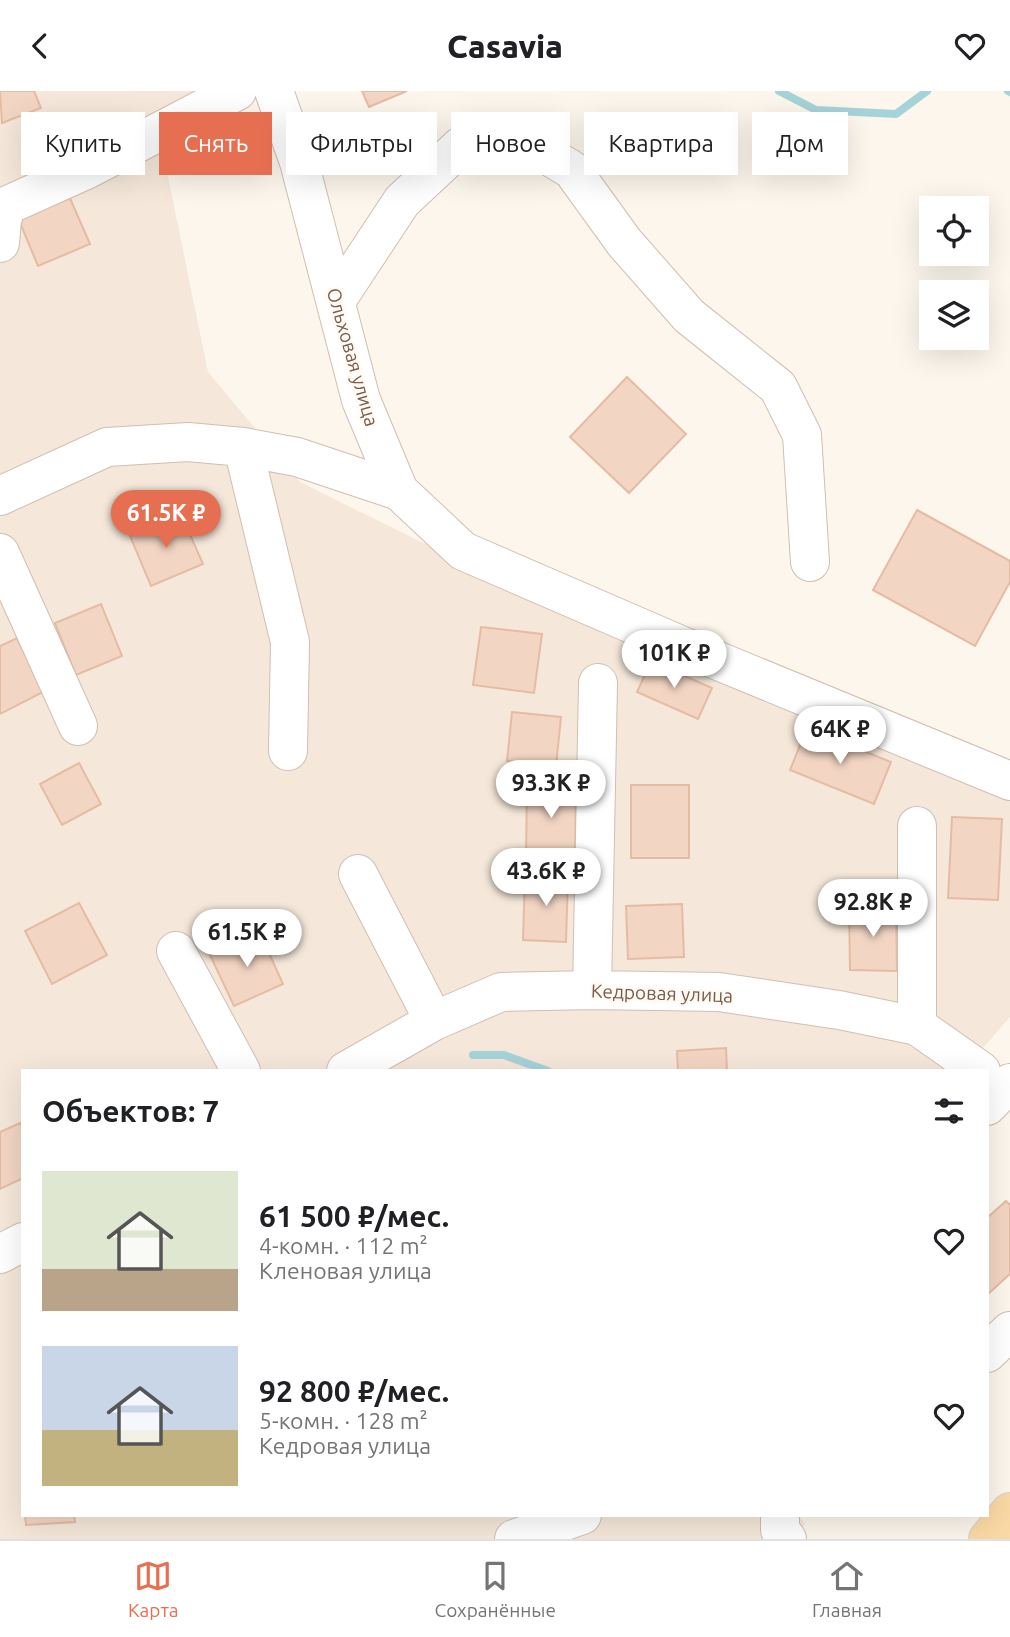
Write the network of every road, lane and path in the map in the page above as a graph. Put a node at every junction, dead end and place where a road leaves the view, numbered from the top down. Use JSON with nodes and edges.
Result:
{"nodes":[{"id":1,"x":237,"y":91,"type":"edge"},
{"id":2,"x":274,"y":91,"type":"edge"},
{"id":3,"x":0,"y":243,"type":"edge"},
{"id":4,"x":336,"y":301,"type":"junction"},
{"id":5,"x":243,"y":447,"type":"junction"},
{"id":6,"x":399,"y":491,"type":"junction"},
{"id":7,"x":0,"y":496,"type":"edge"},
{"id":8,"x":0,"y":553,"type":"edge"},
{"id":9,"x":810,"y":562,"type":"dead end"},
{"id":10,"x":598,"y":683,"type":"dead end"},
{"id":11,"x":78,"y":726,"type":"dead end"},
{"id":12,"x":288,"y":751,"type":"dead end"},
{"id":13,"x":1010,"y":781,"type":"edge"},
{"id":14,"x":917,"y":826,"type":"dead end"},
{"id":15,"x":358,"y":874,"type":"dead end"},
{"id":16,"x":176,"y":951,"type":"dead end"},
{"id":17,"x":592,"y":990,"type":"junction"},
{"id":18,"x":434,"y":1021,"type":"junction"},
{"id":19,"x":917,"y":1026,"type":"junction"},
{"id":20,"x":240,"y":1069,"type":"edge"},
{"id":21,"x":350,"y":1069,"type":"edge"},
{"id":22,"x":974,"y":1069,"type":"edge"},
{"id":23,"x":21,"y":1243,"type":"edge"},
{"id":24,"x":0,"y":1254,"type":"edge"},
{"id":25,"x":1010,"y":1331,"type":"edge"},
{"id":26,"x":989,"y":1351,"type":"edge"},
{"id":27,"x":1010,"y":1512,"type":"edge"},
{"id":28,"x":576,"y":1517,"type":"edge"},
{"id":29,"x":780,"y":1517,"type":"edge"},
{"id":30,"x":514,"y":1539,"type":"edge"},
{"id":31,"x":786,"y":1539,"type":"edge"},
{"id":32,"x":988,"y":1539,"type":"edge"}],
"edges":[{"from":1,"to":3,"type":"street"},
{"from":2,"to":4,"type":"street","name":"Ольховая улица"},
{"from":4,"to":6,"type":"street","name":"Ольховая улица"},
{"from":4,"to":9,"type":"street"},
{"from":5,"to":6,"type":"street"},
{"from":5,"to":7,"type":"street"},
{"from":5,"to":12,"type":"street"},
{"from":6,"to":13,"type":"street","name":"Ольховая улица"},
{"from":8,"to":11,"type":"street"},
{"from":10,"to":17,"type":"street"},
{"from":14,"to":19,"type":"street"},
{"from":15,"to":18,"type":"street"},
{"from":16,"to":20,"type":"street"},
{"from":17,"to":18,"type":"street","name":"Кедровая улица"},
{"from":17,"to":19,"type":"street","name":"Кедровая улица"},
{"from":18,"to":21,"type":"street","name":"Кедровая улица"},
{"from":19,"to":22,"type":"street","name":"Кедровая улица"},
{"from":23,"to":24,"type":"street"},
{"from":25,"to":26,"type":"street"},
{"from":27,"to":32,"type":"main road"},
{"from":28,"to":30,"type":"street"},
{"from":29,"to":31,"type":"street"}]}
